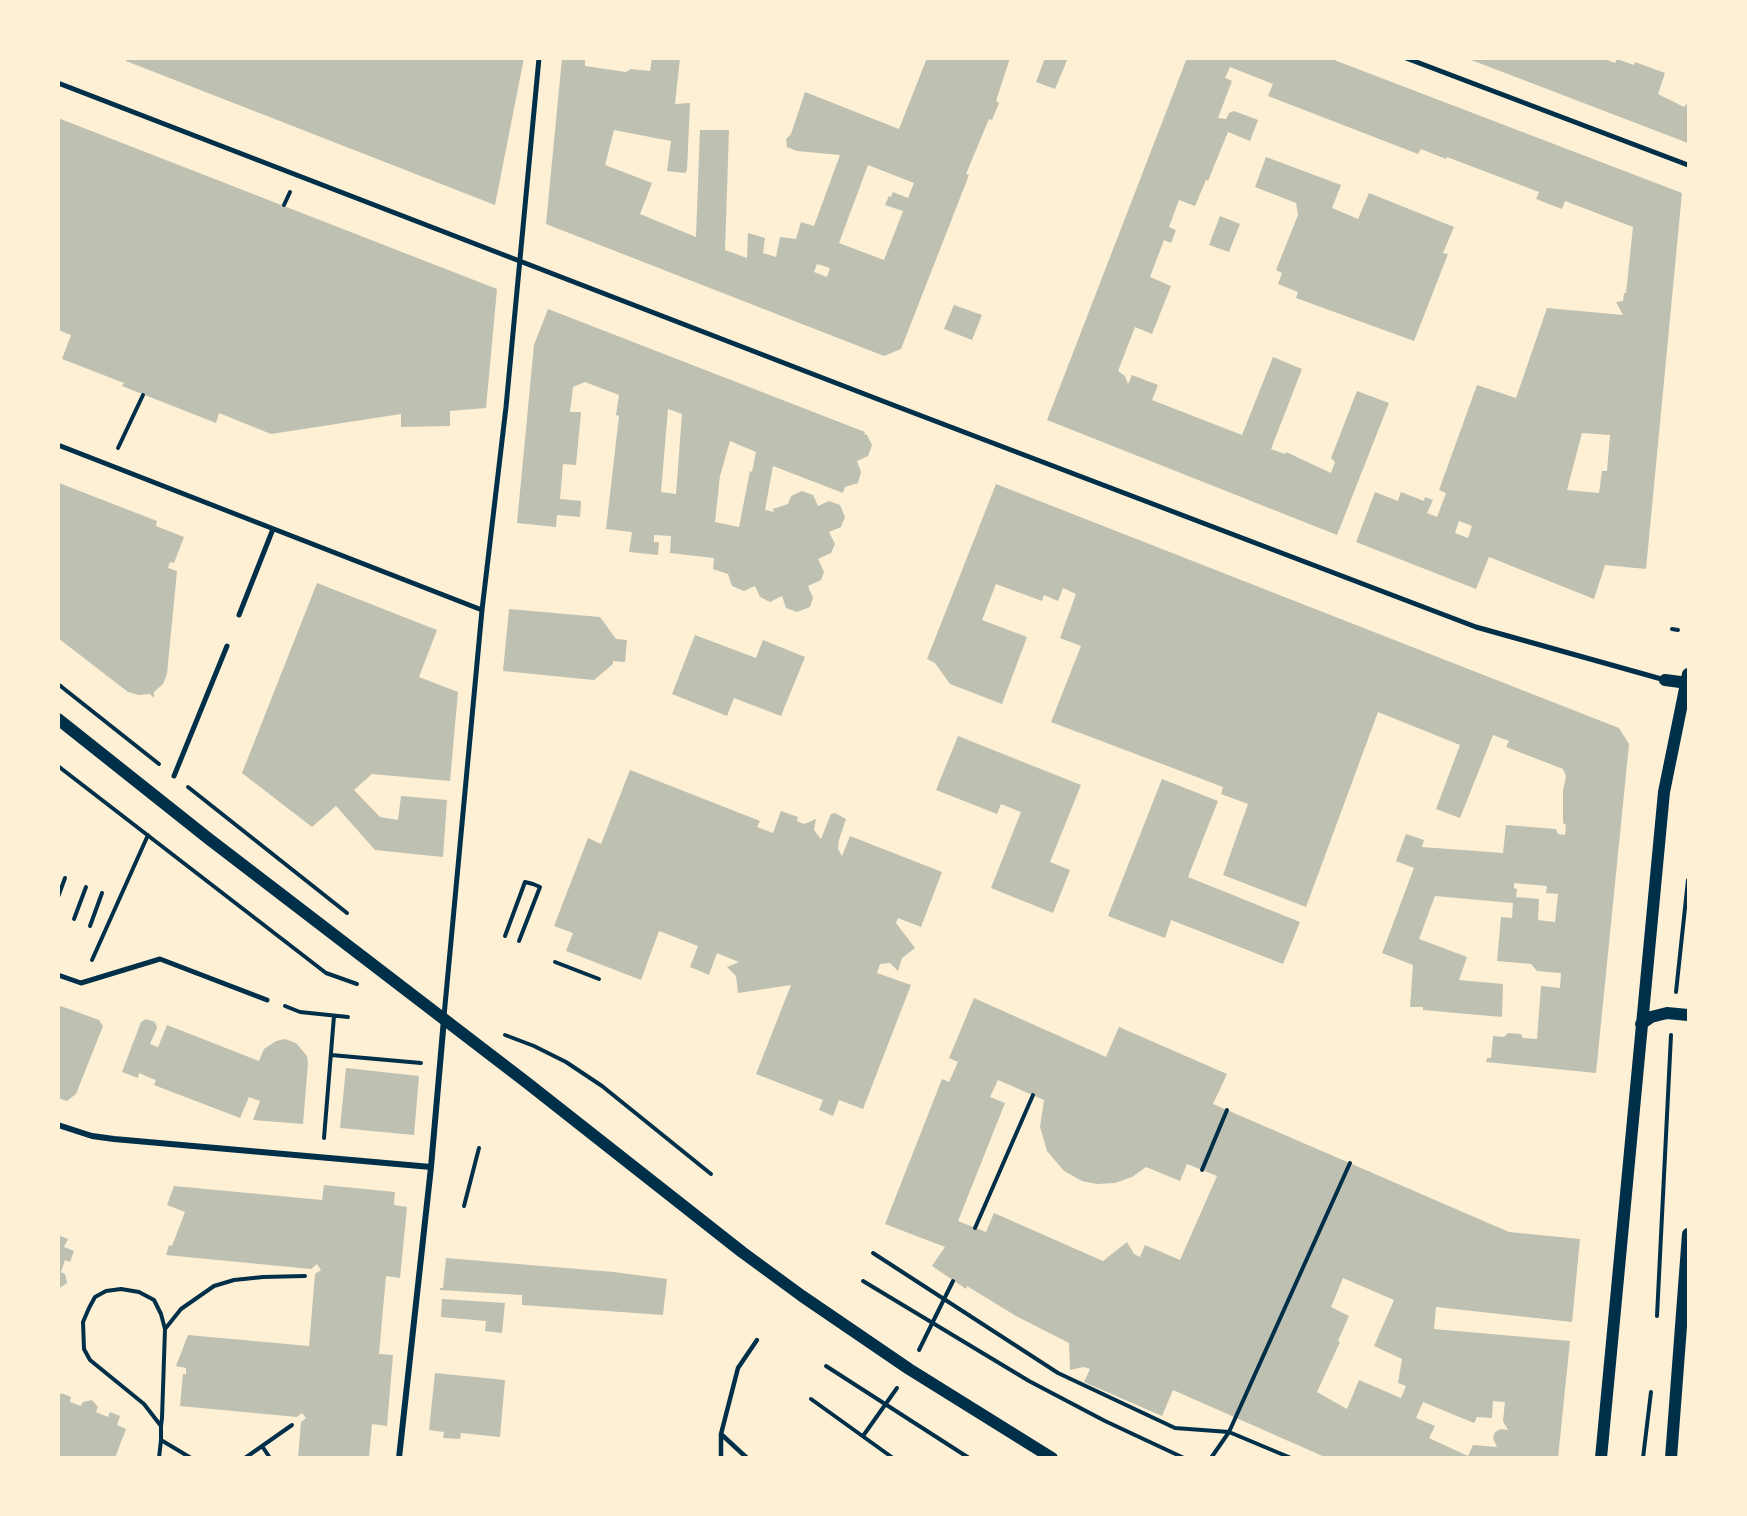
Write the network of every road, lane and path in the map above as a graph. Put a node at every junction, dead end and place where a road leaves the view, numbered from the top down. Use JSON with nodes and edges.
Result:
{"nodes":[{"id":1,"x":539,"y":58,"type":"edge"},
{"id":2,"x":1406,"y":58,"type":"edge"},
{"id":3,"x":58,"y":83,"type":"edge"},
{"id":4,"x":1689,"y":165,"type":"edge"},
{"id":5,"x":520,"y":260,"type":"junction"},
{"id":6,"x":143,"y":395,"type":"dead end"},
{"id":7,"x":58,"y":445,"type":"edge"},
{"id":8,"x":110,"y":465,"type":"junction"},
{"id":9,"x":273,"y":529,"type":"junction"},
{"id":10,"x":482,"y":610,"type":"junction"},
{"id":11,"x":239,"y":615,"type":"dead end"},
{"id":12,"x":1672,"y":629,"type":"dead end"},
{"id":13,"x":1678,"y":630,"type":"dead end"},
{"id":14,"x":227,"y":646,"type":"dead end"},
{"id":15,"x":1665,"y":680,"type":"joint"},
{"id":16,"x":1688,"y":680,"type":"edge"},
{"id":17,"x":58,"y":684,"type":"edge"},
{"id":18,"x":58,"y":719,"type":"edge"},
{"id":19,"x":58,"y":766,"type":"edge"},
{"id":20,"x":174,"y":776,"type":"junction"},
{"id":21,"x":148,"y":835,"type":"junction"},
{"id":22,"x":65,"y":878,"type":"dead end"},
{"id":23,"x":1689,"y":880,"type":"edge"},
{"id":24,"x":86,"y":887,"type":"dead end"},
{"id":25,"x":102,"y":893,"type":"dead end"},
{"id":26,"x":58,"y":897,"type":"edge"},
{"id":27,"x":353,"y":918,"type":"dead end"},
{"id":28,"x":74,"y":919,"type":"dead end"},
{"id":29,"x":90,"y":926,"type":"dead end"},
{"id":30,"x":106,"y":932,"type":"dead end"},
{"id":31,"x":505,"y":936,"type":"dead end"},
{"id":32,"x":519,"y":941,"type":"dead end"},
{"id":33,"x":555,"y":962,"type":"dead end"},
{"id":34,"x":58,"y":975,"type":"edge"},
{"id":35,"x":599,"y":979,"type":"dead end"},
{"id":36,"x":367,"y":991,"type":"dead end"},
{"id":37,"x":267,"y":1000,"type":"dead end"},
{"id":38,"x":300,"y":1012,"type":"dead end"},
{"id":39,"x":1674,"y":1013,"type":"junction"},
{"id":40,"x":333,"y":1016,"type":"junction"},
{"id":41,"x":1689,"y":1016,"type":"edge"},
{"id":42,"x":348,"y":1017,"type":"dead end"},
{"id":43,"x":444,"y":1018,"type":"junction"},
{"id":44,"x":1641,"y":1024,"type":"junction"},
{"id":45,"x":501,"y":1032,"type":"dead end"},
{"id":46,"x":331,"y":1055,"type":"junction"},
{"id":47,"x":440,"y":1065,"type":"junction"},
{"id":48,"x":1033,"y":1095,"type":"dead end"},
{"id":49,"x":1227,"y":1110,"type":"dead end"},
{"id":50,"x":58,"y":1125,"type":"edge"},
{"id":51,"x":478,"y":1148,"type":"dead end"},
{"id":52,"x":323,"y":1158,"type":"junction"},
{"id":53,"x":1350,"y":1163,"type":"dead end"},
{"id":54,"x":430,"y":1167,"type":"junction"},
{"id":55,"x":1202,"y":1170,"type":"dead end"},
{"id":56,"x":711,"y":1174,"type":"dead end"},
{"id":57,"x":464,"y":1206,"type":"dead end"},
{"id":58,"x":975,"y":1228,"type":"dead end"},
{"id":59,"x":1689,"y":1234,"type":"edge"},
{"id":60,"x":873,"y":1253,"type":"dead end"},
{"id":61,"x":305,"y":1276,"type":"dead end"},
{"id":62,"x":863,"y":1281,"type":"dead end"},
{"id":63,"x":953,"y":1281,"type":"dead end"},
{"id":64,"x":945,"y":1299,"type":"junction"},
{"id":65,"x":933,"y":1323,"type":"junction"},
{"id":66,"x":1656,"y":1325,"type":"dead end"},
{"id":67,"x":165,"y":1329,"type":"junction"},
{"id":68,"x":758,"y":1340,"type":"dead end"},
{"id":69,"x":826,"y":1366,"type":"dead end"},
{"id":70,"x":909,"y":1369,"type":"junction"},
{"id":71,"x":1652,"y":1382,"type":"dead end"},
{"id":72,"x":811,"y":1399,"type":"dead end"},
{"id":73,"x":886,"y":1406,"type":"junction"},
{"id":74,"x":292,"y":1425,"type":"dead end"},
{"id":75,"x":161,"y":1426,"type":"junction"},
{"id":76,"x":1229,"y":1432,"type":"junction"},
{"id":77,"x":721,"y":1434,"type":"junction"},
{"id":78,"x":863,"y":1437,"type":"junction"},
{"id":79,"x":161,"y":1440,"type":"junction"},
{"id":80,"x":262,"y":1446,"type":"junction"},
{"id":81,"x":159,"y":1458,"type":"edge"},
{"id":82,"x":191,"y":1458,"type":"edge"},
{"id":83,"x":245,"y":1458,"type":"edge"},
{"id":84,"x":270,"y":1458,"type":"edge"},
{"id":85,"x":399,"y":1458,"type":"edge"},
{"id":86,"x":721,"y":1458,"type":"edge"},
{"id":87,"x":747,"y":1458,"type":"edge"},
{"id":88,"x":893,"y":1458,"type":"edge"},
{"id":89,"x":969,"y":1458,"type":"edge"},
{"id":90,"x":1052,"y":1458,"type":"edge"},
{"id":91,"x":1184,"y":1458,"type":"edge"},
{"id":92,"x":1211,"y":1458,"type":"edge"},
{"id":93,"x":1291,"y":1458,"type":"edge"},
{"id":94,"x":1601,"y":1458,"type":"edge"},
{"id":95,"x":1643,"y":1458,"type":"edge"},
{"id":96,"x":1671,"y":1458,"type":"edge"}],
"edges":[{"from":1,"to":5,"type":"street"},
{"from":2,"to":4,"type":"street"},
{"from":3,"to":5,"type":"street"},
{"from":5,"to":10,"type":"street"},
{"from":5,"to":15,"type":"street"},
{"from":6,"to":8,"type":"path"},
{"from":7,"to":8,"type":"street"},
{"from":8,"to":9,"type":"street"},
{"from":9,"to":10,"type":"street"},
{"from":9,"to":11,"type":"street"},
{"from":10,"to":43,"type":"street"},
{"from":12,"to":13,"type":"path"},
{"from":14,"to":20,"type":"street"},
{"from":15,"to":16,"type":"main road"},
{"from":16,"to":44,"type":"main road"},
{"from":17,"to":20,"type":"path"},
{"from":18,"to":43,"type":"main road"},
{"from":19,"to":21,"type":"path"},
{"from":20,"to":27,"type":"path"},
{"from":21,"to":30,"type":"path"},
{"from":21,"to":36,"type":"path"},
{"from":22,"to":26,"type":"path"},
{"from":23,"to":39,"type":"path"},
{"from":24,"to":28,"type":"path"},
{"from":25,"to":29,"type":"path"},
{"from":31,"to":32,"type":"path"},
{"from":33,"to":35,"type":"path"},
{"from":34,"to":37,"type":"street"},
{"from":38,"to":40,"type":"path"},
{"from":39,"to":41,"type":"main road"},
{"from":39,"to":44,"type":"main road"},
{"from":39,"to":66,"type":"path"},
{"from":40,"to":42,"type":"path"},
{"from":40,"to":46,"type":"path"},
{"from":43,"to":47,"type":"street"},
{"from":43,"to":70,"type":"main road"},
{"from":44,"to":94,"type":"main road"},
{"from":45,"to":56,"type":"path"},
{"from":46,"to":47,"type":"path"},
{"from":46,"to":52,"type":"path"},
{"from":47,"to":54,"type":"street"},
{"from":48,"to":58,"type":"path"},
{"from":49,"to":55,"type":"path"},
{"from":50,"to":52,"type":"street"},
{"from":51,"to":57,"type":"path"},
{"from":52,"to":54,"type":"street"},
{"from":53,"to":76,"type":"path"},
{"from":54,"to":85,"type":"street"},
{"from":59,"to":96,"type":"main road"},
{"from":60,"to":64,"type":"path"},
{"from":61,"to":67,"type":"path"},
{"from":62,"to":65,"type":"path"},
{"from":63,"to":64,"type":"path"},
{"from":64,"to":65,"type":"path"},
{"from":64,"to":76,"type":"path"},
{"from":65,"to":70,"type":"path"},
{"from":65,"to":91,"type":"path"},
{"from":67,"to":75,"type":"path"},
{"from":67,"to":75,"type":"path"},
{"from":68,"to":77,"type":"lane"},
{"from":69,"to":73,"type":"path"},
{"from":70,"to":73,"type":"path"},
{"from":70,"to":90,"type":"main road"},
{"from":71,"to":95,"type":"path"},
{"from":72,"to":78,"type":"path"},
{"from":73,"to":78,"type":"path"},
{"from":73,"to":89,"type":"path"},
{"from":74,"to":80,"type":"path"},
{"from":75,"to":79,"type":"path"},
{"from":76,"to":92,"type":"path"},
{"from":76,"to":93,"type":"path"},
{"from":77,"to":86,"type":"lane"},
{"from":77,"to":87,"type":"lane"},
{"from":78,"to":88,"type":"path"},
{"from":79,"to":81,"type":"path"},
{"from":79,"to":82,"type":"path"},
{"from":80,"to":83,"type":"path"},
{"from":80,"to":84,"type":"path"}]}
